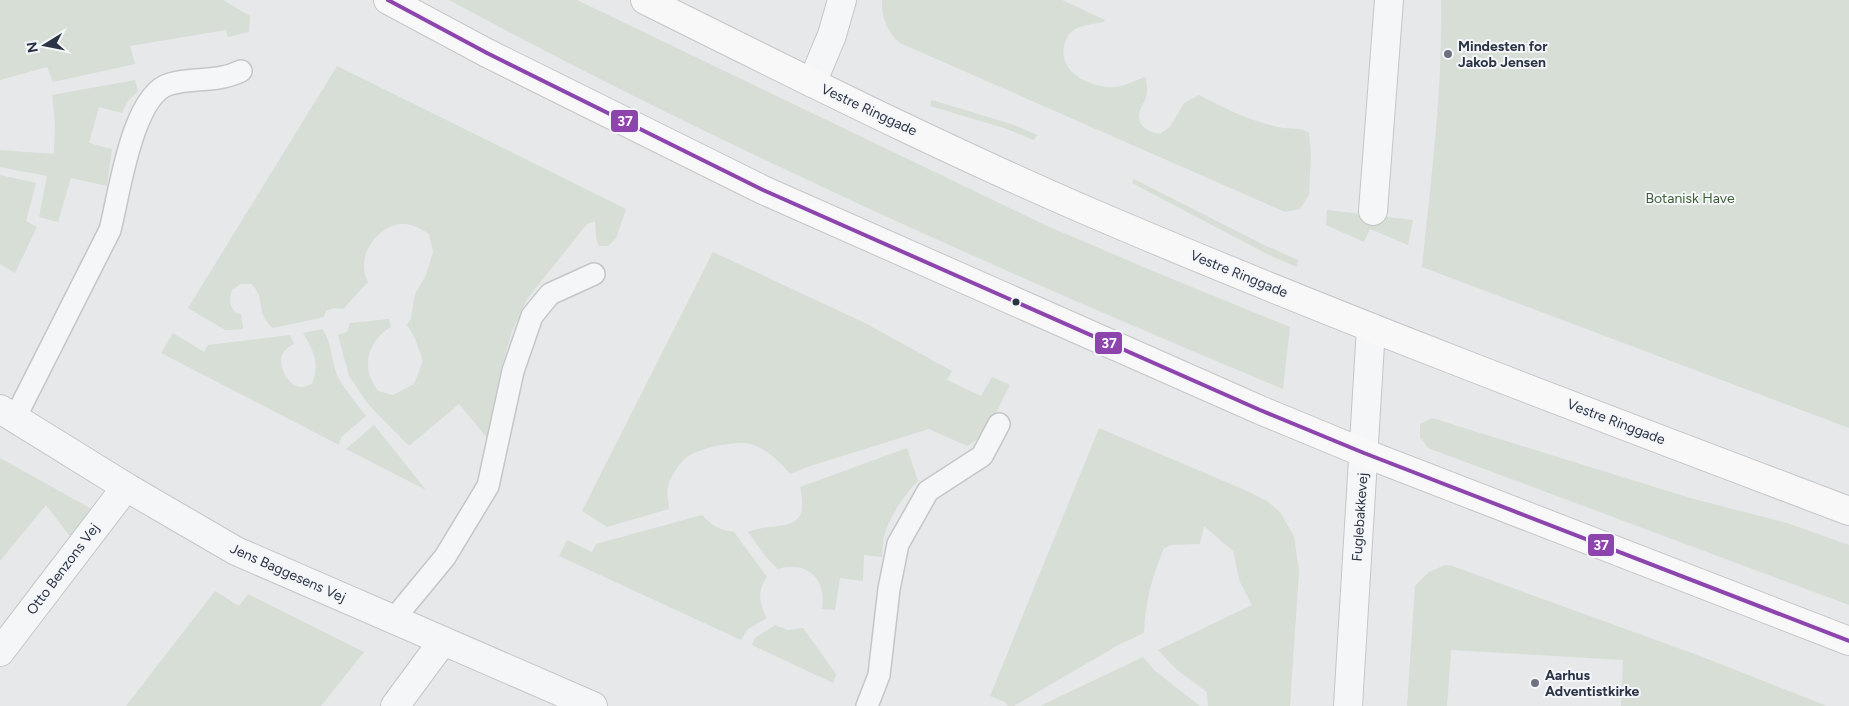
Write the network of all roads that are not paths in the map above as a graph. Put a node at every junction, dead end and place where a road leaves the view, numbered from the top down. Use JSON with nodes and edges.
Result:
{"nodes":[{"id":1,"x":388,"y":0,"type":"edge"},
{"id":2,"x":645,"y":0,"type":"edge"},
{"id":3,"x":842,"y":0,"type":"edge"},
{"id":4,"x":1389,"y":0,"type":"edge"},
{"id":5,"x":241,"y":71,"type":"dead end"},
{"id":6,"x":812,"y":83,"type":"junction"},
{"id":7,"x":1373,"y":211,"type":"dead end"},
{"id":8,"x":594,"y":274,"type":"dead end"},
{"id":9,"x":1371,"y":328,"type":"junction"},
{"id":10,"x":7,"y":414,"type":"edge"},
{"id":11,"x":998,"y":424,"type":"dead end"},
{"id":12,"x":1364,"y":453,"type":"junction"},
{"id":13,"x":126,"y":487,"type":"junction"},
{"id":14,"x":1849,"y":511,"type":"edge"},
{"id":15,"x":393,"y":620,"type":"junction"},
{"id":16,"x":443,"y":641,"type":"junction"},
{"id":17,"x":1849,"y":641,"type":"edge"},
{"id":18,"x":0,"y":652,"type":"edge"},
{"id":19,"x":582,"y":704,"type":"edge"},
{"id":20,"x":395,"y":706,"type":"edge"},
{"id":21,"x":867,"y":706,"type":"edge"},
{"id":22,"x":1348,"y":706,"type":"edge"}],
"edges":[{"from":1,"to":12,"type":"main road"},
{"from":2,"to":6,"type":"main road","name":"Vestre Ringgade"},
{"from":3,"to":6,"type":"street"},
{"from":4,"to":7,"type":"street"},
{"from":5,"to":10,"type":"lane"},
{"from":6,"to":9,"type":"main road","name":"Vestre Ringgade"},
{"from":8,"to":15,"type":"lane"},
{"from":9,"to":12,"type":"street","name":"Fuglebakkevej"},
{"from":9,"to":14,"type":"main road","name":"Vestre Ringgade"},
{"from":10,"to":13,"type":"street","name":"Jens Baggesens Vej"},
{"from":11,"to":21,"type":"lane"},
{"from":12,"to":17,"type":"main road"},
{"from":12,"to":22,"type":"street","name":"Fuglebakkevej"},
{"from":13,"to":15,"type":"street","name":"Jens Baggesens Vej"},
{"from":13,"to":18,"type":"street","name":"Otto Benzons Vej"},
{"from":15,"to":16,"type":"street","name":"Jens Baggesens Vej"},
{"from":16,"to":19,"type":"street","name":"Jens Baggesens Vej"},
{"from":16,"to":20,"type":"street"}]}
